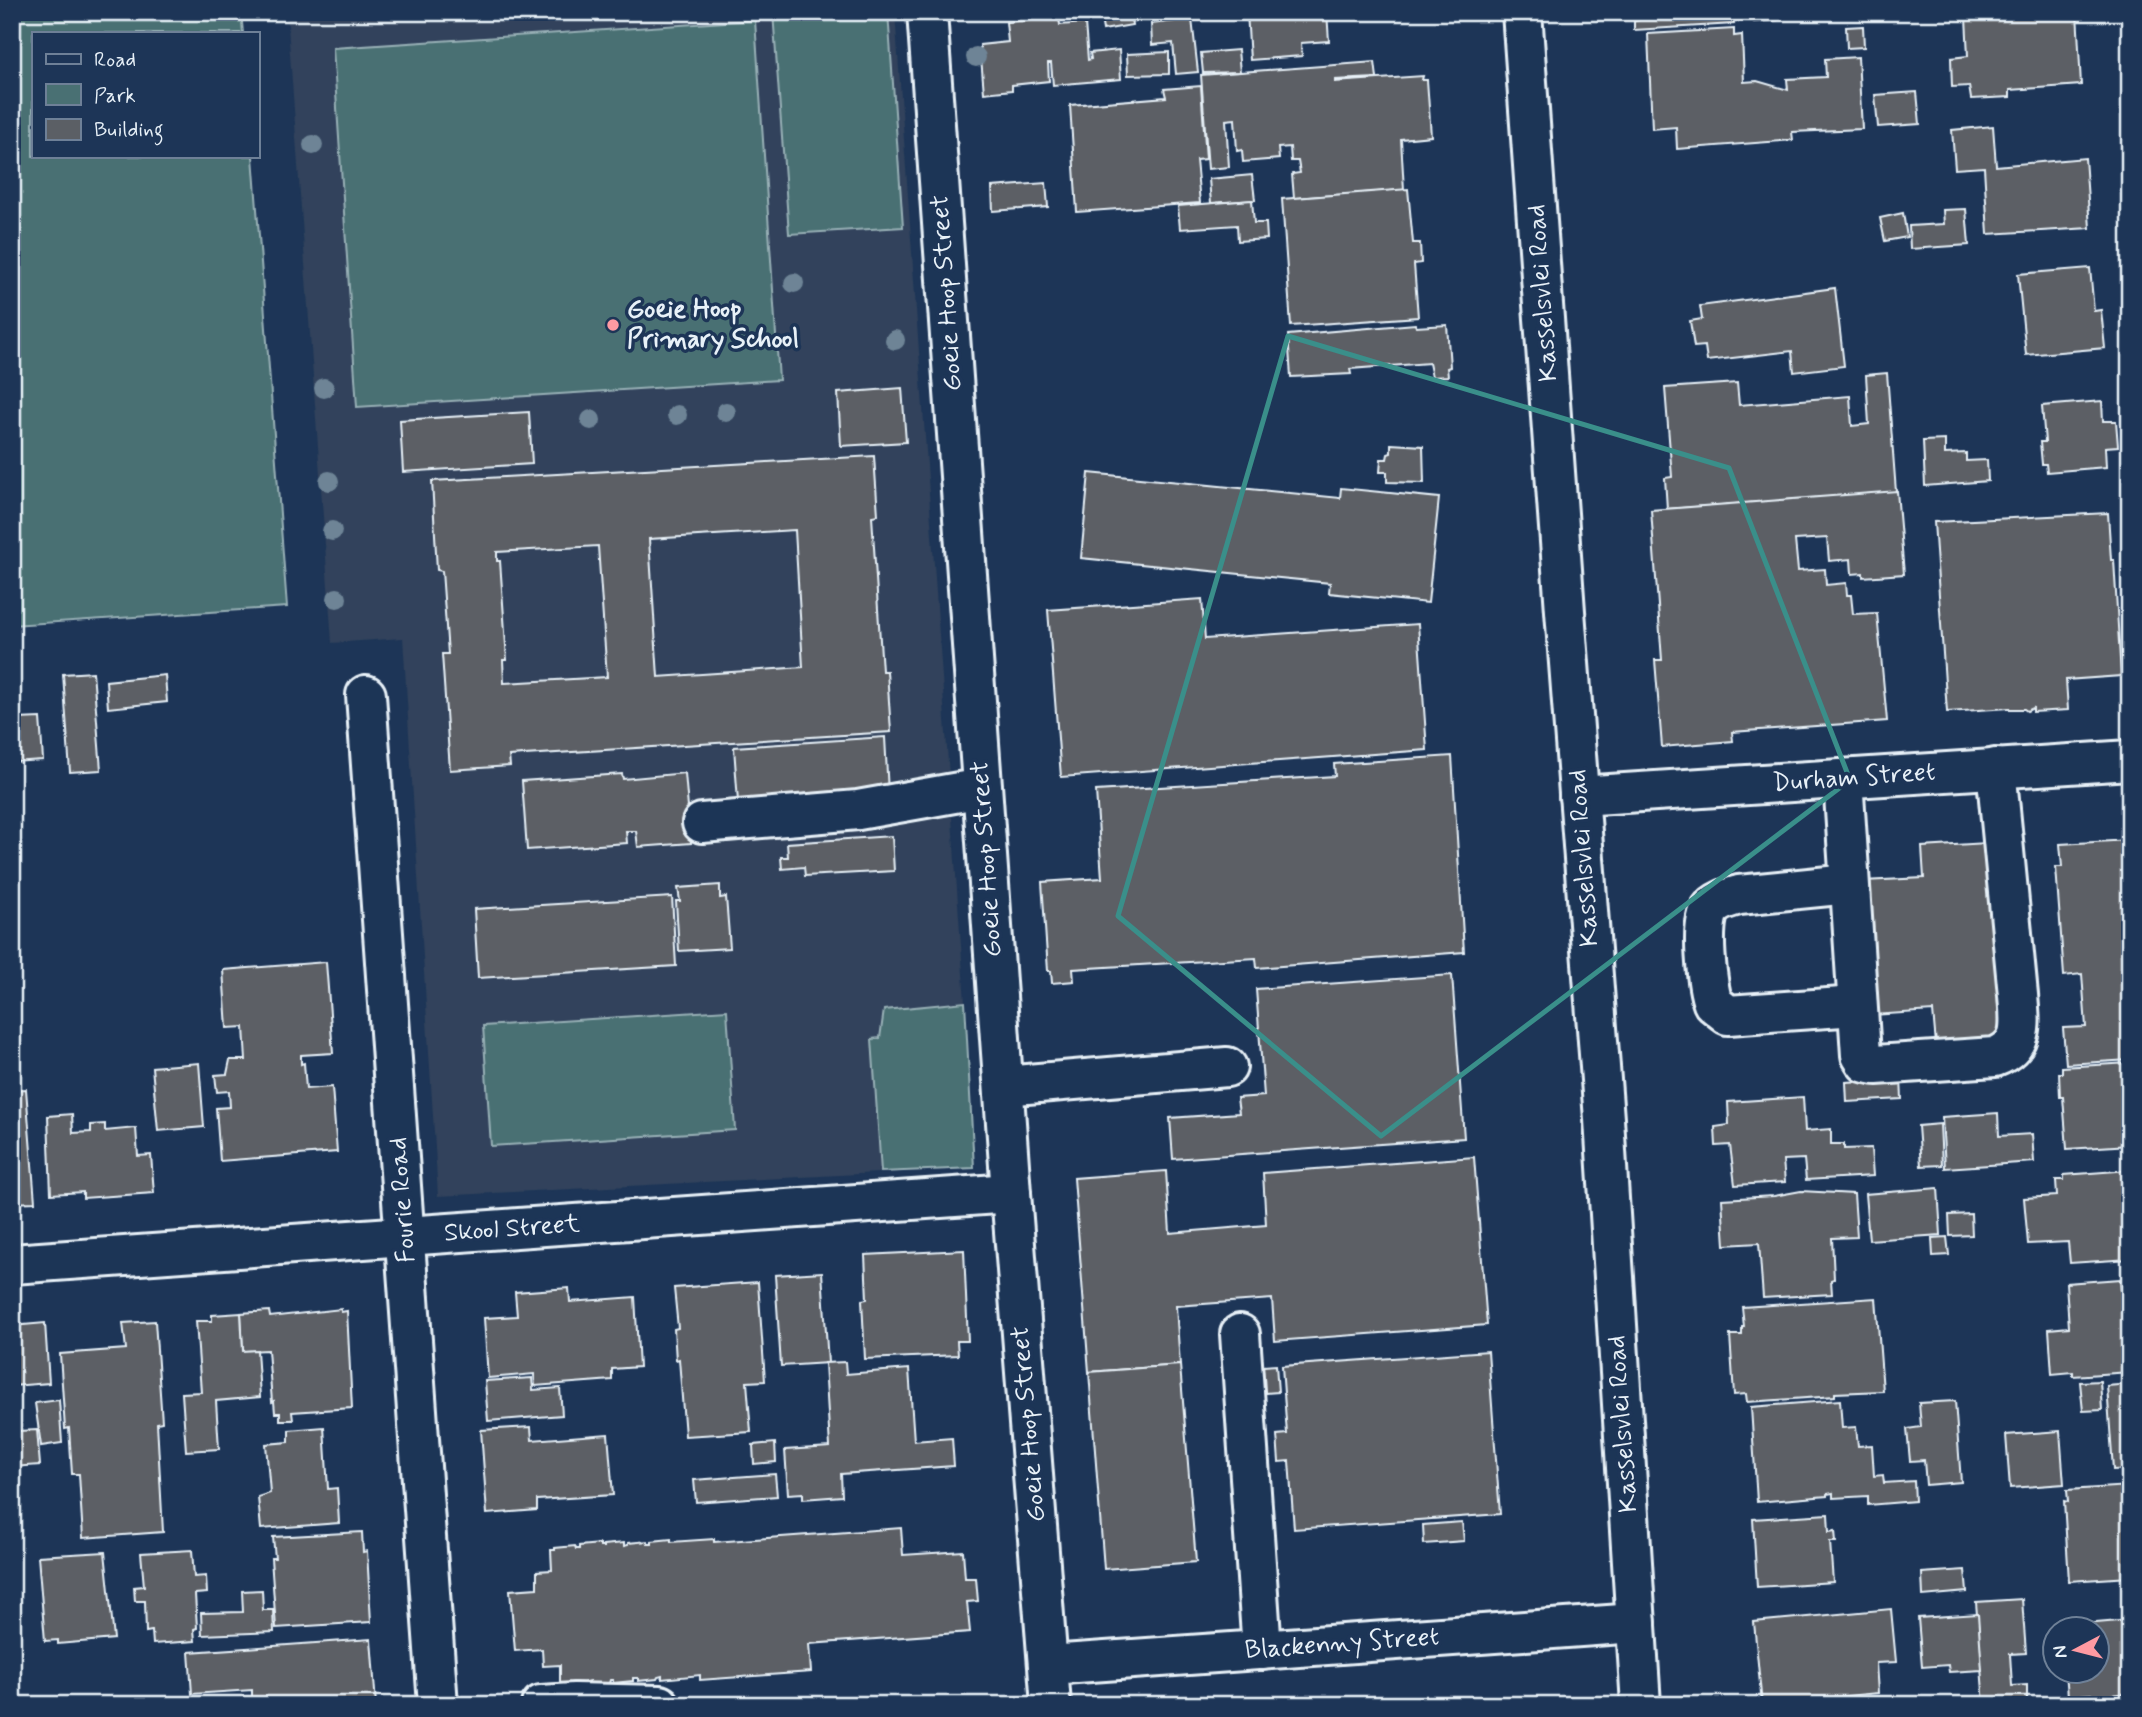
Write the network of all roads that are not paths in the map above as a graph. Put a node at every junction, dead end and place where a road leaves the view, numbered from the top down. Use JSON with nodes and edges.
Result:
{"nodes":[{"id":1,"x":927,"y":12,"type":"edge"},
{"id":2,"x":1522,"y":12,"type":"edge"},
{"id":3,"x":366,"y":695,"type":"dead end"},
{"id":4,"x":2130,"y":760,"type":"edge"},
{"id":5,"x":1996,"y":768,"type":"junction"},
{"id":6,"x":1843,"y":779,"type":"junction"},
{"id":7,"x":982,"y":788,"type":"junction"},
{"id":8,"x":1579,"y":796,"type":"junction"},
{"id":9,"x":702,"y":822,"type":"dead end"},
{"id":10,"x":1850,"y":884,"type":"junction"},
{"id":11,"x":1857,"y":1006,"type":"junction"},
{"id":12,"x":1227,"y":1067,"type":"dead end"},
{"id":13,"x":1004,"y":1086,"type":"junction"},
{"id":14,"x":1011,"y":1193,"type":"junction"},
{"id":15,"x":406,"y":1237,"type":"junction"},
{"id":16,"x":12,"y":1264,"type":"edge"},
{"id":17,"x":1240,"y":1334,"type":"dead end"},
{"id":18,"x":1636,"y":1623,"type":"junction"},
{"id":19,"x":1262,"y":1650,"type":"junction"},
{"id":20,"x":1049,"y":1665,"type":"junction"},
{"id":21,"x":438,"y":1705,"type":"edge"},
{"id":22,"x":541,"y":1705,"type":"edge"},
{"id":23,"x":660,"y":1705,"type":"edge"},
{"id":24,"x":1051,"y":1705,"type":"edge"},
{"id":25,"x":1642,"y":1705,"type":"edge"}],
"edges":[{"from":1,"to":7,"type":"street","name":"Goeie Hoop Street"},
{"from":2,"to":8,"type":"street","name":"Kasselsvlei Road"},
{"from":3,"to":15,"type":"street","name":"Fourie Road"},
{"from":4,"to":5,"type":"street","name":"Durham Street"},
{"from":5,"to":6,"type":"street","name":"Durham Street"},
{"from":5,"to":11,"type":"street"},
{"from":6,"to":8,"type":"street","name":"Durham Street"},
{"from":6,"to":10,"type":"street"},
{"from":7,"to":9,"type":"street"},
{"from":7,"to":13,"type":"street","name":"Goeie Hoop Street"},
{"from":8,"to":18,"type":"street","name":"Kasselsvlei Road"},
{"from":10,"to":11,"type":"street"},
{"from":10,"to":11,"type":"street"},
{"from":12,"to":13,"type":"street"},
{"from":13,"to":14,"type":"street","name":"Goeie Hoop Street"},
{"from":14,"to":15,"type":"street","name":"Skool Street"},
{"from":14,"to":20,"type":"street","name":"Goeie Hoop Street"},
{"from":15,"to":16,"type":"street","name":"Skool Street"},
{"from":15,"to":21,"type":"street","name":"Fourie Road"},
{"from":17,"to":19,"type":"street"},
{"from":18,"to":19,"type":"street","name":"Blackenny Street"},
{"from":18,"to":25,"type":"street","name":"Kasselsvlei Road"},
{"from":19,"to":20,"type":"street","name":"Blackenny Street"},
{"from":20,"to":24,"type":"street","name":"Goeie Hoop Street"},
{"from":22,"to":23,"type":"street"}]}
